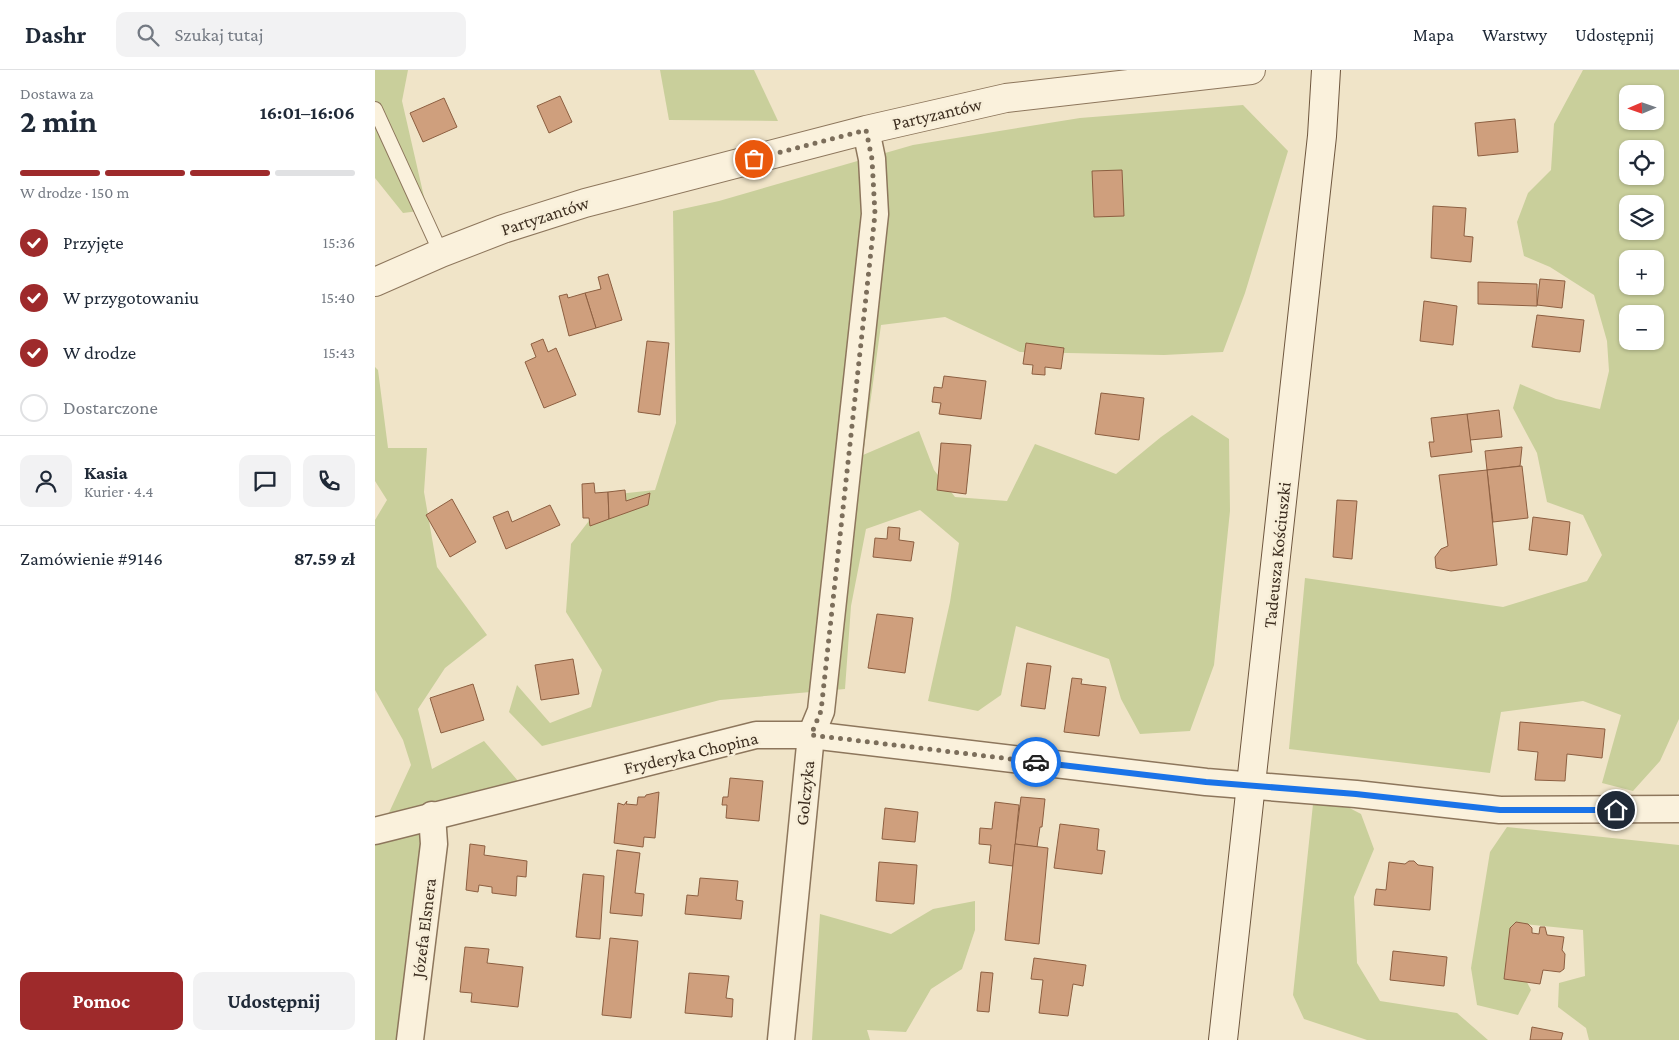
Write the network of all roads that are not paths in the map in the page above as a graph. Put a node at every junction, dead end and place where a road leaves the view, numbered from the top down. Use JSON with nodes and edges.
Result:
{"nodes":[{"id":1,"x":1251,"y":70,"type":"edge"},
{"id":2,"x":1326,"y":70,"type":"edge"},
{"id":3,"x":375,"y":109,"type":"edge"},
{"id":4,"x":866,"y":130,"type":"junction"},
{"id":5,"x":441,"y":253,"type":"junction"},
{"id":6,"x":375,"y":282,"type":"edge"},
{"id":7,"x":811,"y":735,"type":"junction"},
{"id":8,"x":1252,"y":787,"type":"junction"},
{"id":9,"x":1679,"y":809,"type":"edge"},
{"id":10,"x":432,"y":815,"type":"junction"},
{"id":11,"x":375,"y":831,"type":"edge"},
{"id":12,"x":410,"y":1040,"type":"edge"},
{"id":13,"x":781,"y":1040,"type":"edge"},
{"id":14,"x":1223,"y":1040,"type":"edge"}],
"edges":[{"from":1,"to":4,"type":"main road","name":"Partyzantów"},
{"from":2,"to":8,"type":"main road","name":"Tadeusza Kościuszki"},
{"from":3,"to":5,"type":"lane"},
{"from":4,"to":5,"type":"main road","name":"Partyzantów"},
{"from":4,"to":7,"type":"street","name":"Golczyka"},
{"from":5,"to":6,"type":"main road","name":"Partyzantów"},
{"from":7,"to":8,"type":"street","name":"Fryderyka Chopina"},
{"from":7,"to":10,"type":"street","name":"Fryderyka Chopina"},
{"from":7,"to":13,"type":"street","name":"Golczyka"},
{"from":8,"to":9,"type":"street","name":"Fryderyka Chopina"},
{"from":8,"to":14,"type":"main road","name":"Tadeusza Kościuszki"},
{"from":10,"to":11,"type":"street","name":"Fryderyka Chopina"},
{"from":10,"to":12,"type":"street","name":"Józefa Elsnera"}]}
